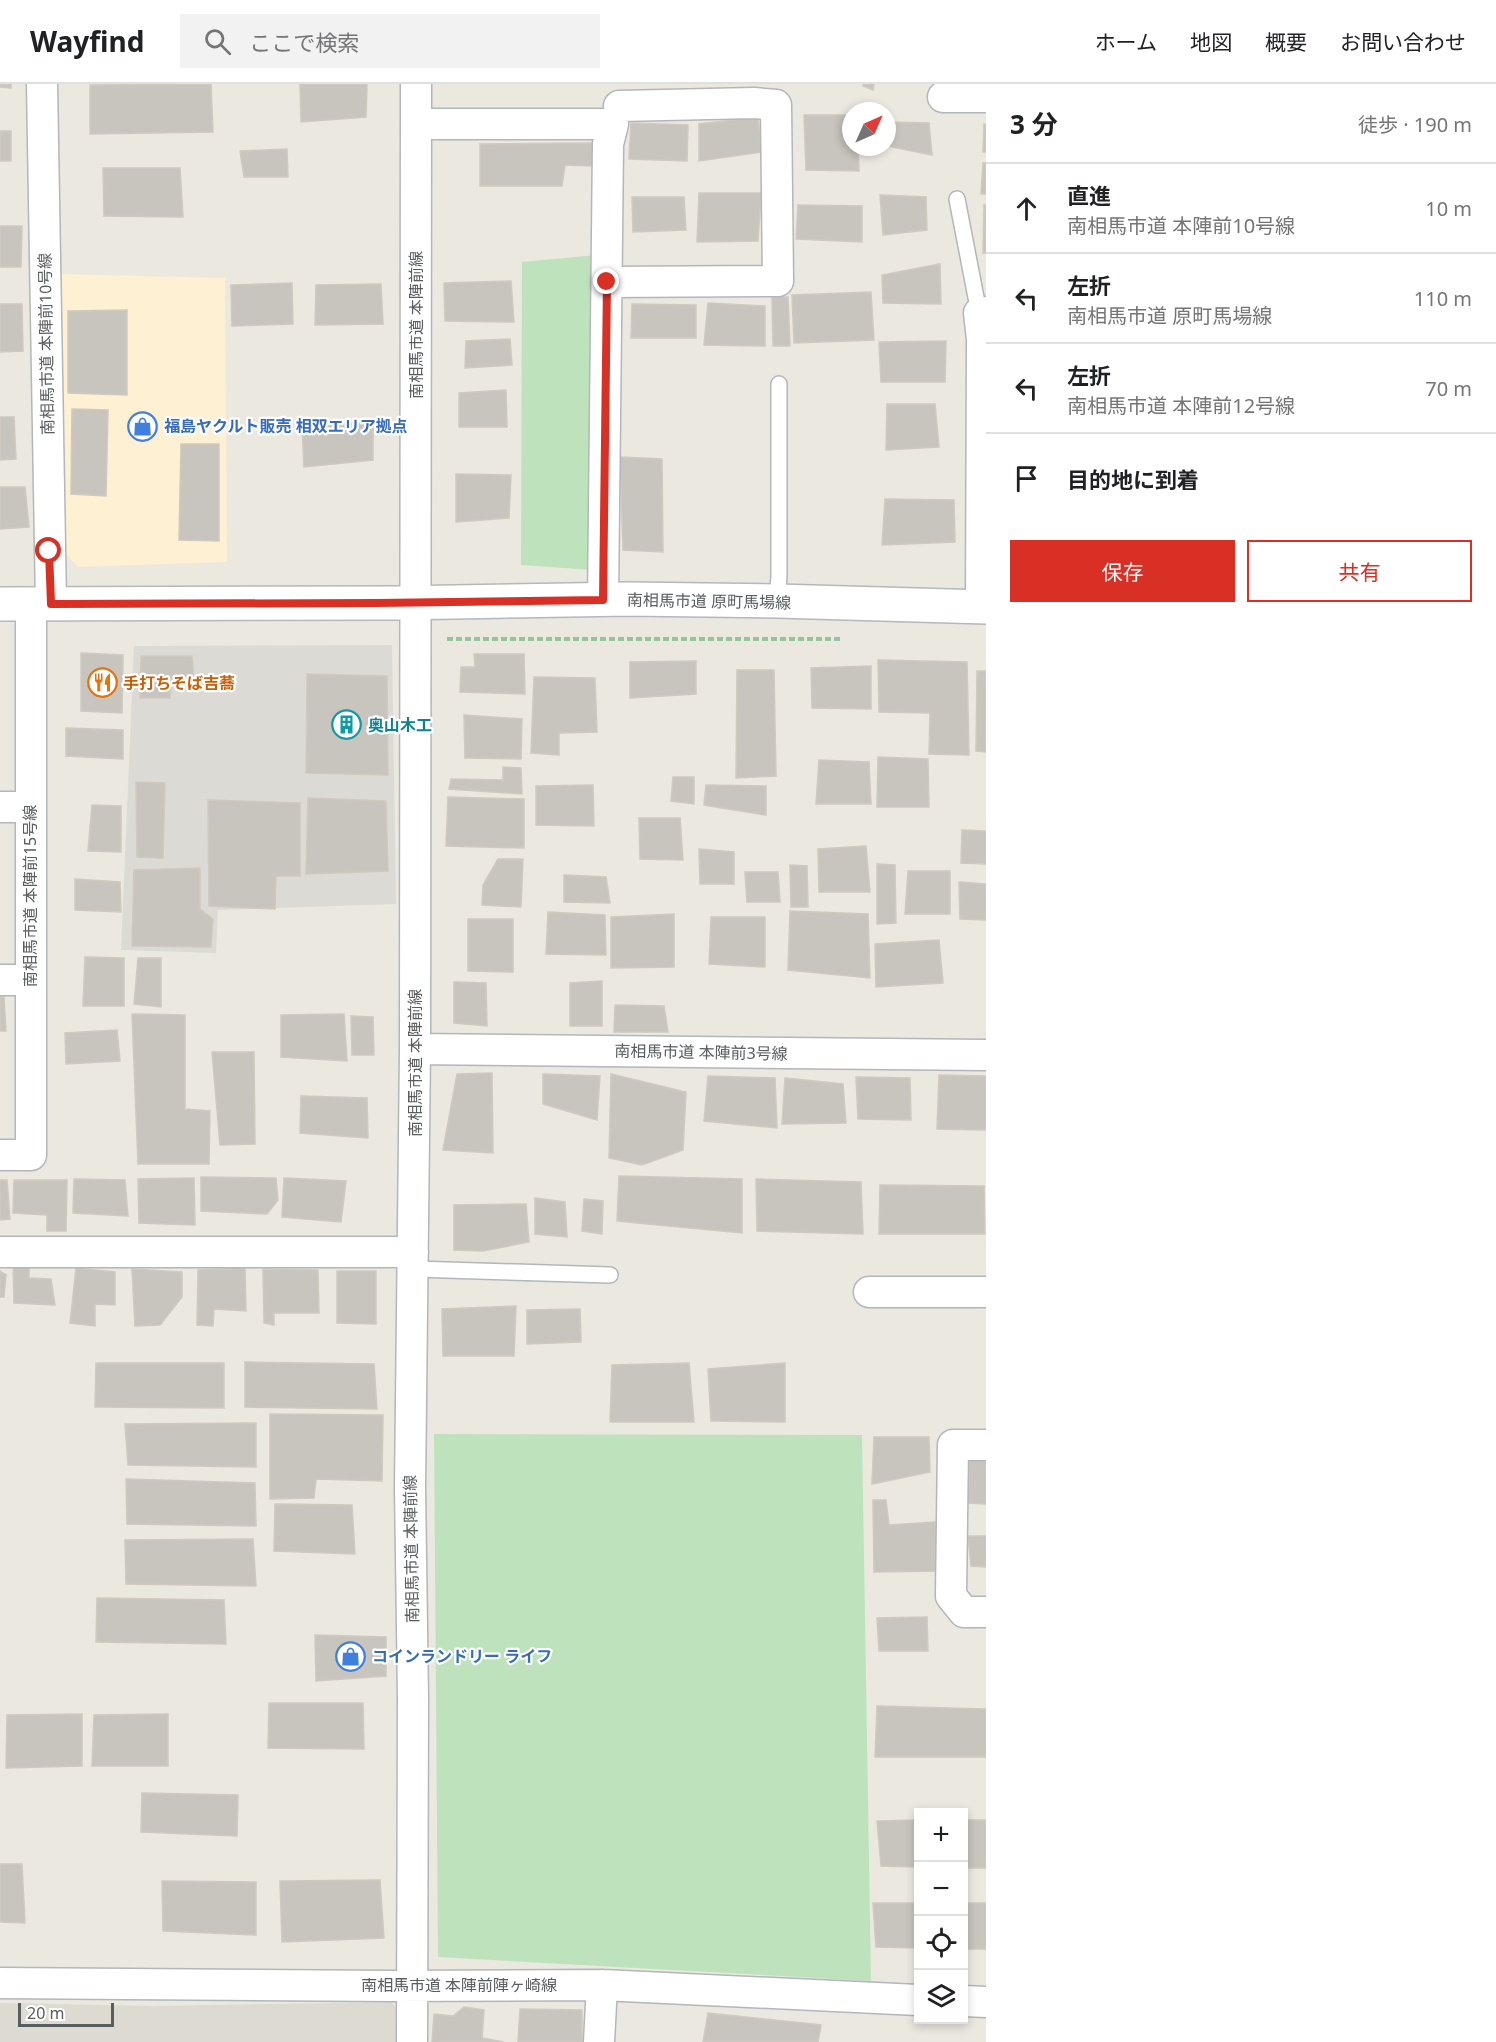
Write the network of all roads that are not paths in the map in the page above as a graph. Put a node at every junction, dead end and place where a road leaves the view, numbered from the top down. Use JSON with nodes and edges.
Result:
{"nodes":[{"id":1,"x":42,"y":84,"type":"edge"},
{"id":2,"x":416,"y":84,"type":"edge"},
{"id":3,"x":944,"y":97,"type":"dead end"},
{"id":4,"x":986,"y":97,"type":"edge"},
{"id":5,"x":620,"y":105,"type":"edge"},
{"id":6,"x":416,"y":124,"type":"junction"},
{"id":7,"x":957,"y":199,"type":"dead end"},
{"id":8,"x":607,"y":282,"type":"junction"},
{"id":9,"x":983,"y":313,"type":"edge"},
{"id":10,"x":779,"y":384,"type":"dead end"},
{"id":11,"x":603,"y":600,"type":"junction"},
{"id":12,"x":777,"y":601,"type":"junction"},
{"id":13,"x":416,"y":603,"type":"junction"},
{"id":14,"x":27,"y":604,"type":"edge"},
{"id":15,"x":983,"y":607,"type":"edge"},
{"id":16,"x":0,"y":807,"type":"edge"},
{"id":17,"x":30,"y":807,"type":"junction"},
{"id":18,"x":0,"y":980,"type":"edge"},
{"id":19,"x":30,"y":980,"type":"junction"},
{"id":20,"x":416,"y":1049,"type":"junction"},
{"id":21,"x":986,"y":1055,"type":"edge"},
{"id":22,"x":0,"y":1155,"type":"edge"},
{"id":23,"x":2,"y":1252,"type":"edge"},
{"id":24,"x":413,"y":1261,"type":"junction"},
{"id":25,"x":610,"y":1275,"type":"dead end"},
{"id":26,"x":869,"y":1292,"type":"dead end"},
{"id":27,"x":986,"y":1292,"type":"edge"},
{"id":28,"x":986,"y":1445,"type":"edge"},
{"id":29,"x":986,"y":1612,"type":"edge"},
{"id":30,"x":0,"y":1983,"type":"edge"},
{"id":31,"x":413,"y":1985,"type":"junction"},
{"id":32,"x":602,"y":1985,"type":"junction"},
{"id":33,"x":914,"y":2000,"type":"edge"},
{"id":34,"x":968,"y":2001,"type":"edge"},
{"id":35,"x":986,"y":2002,"type":"edge"},
{"id":36,"x":412,"y":2042,"type":"edge"},
{"id":37,"x":599,"y":2042,"type":"edge"}],
"edges":[{"from":1,"to":14,"type":"street","name":"南相馬市道 本陣前10号線"},
{"from":2,"to":6,"type":"street","name":"南相馬市道 本陣前線"},
{"from":3,"to":4,"type":"street"},
{"from":5,"to":6,"type":"street"},
{"from":5,"to":8,"type":"street"},
{"from":5,"to":8,"type":"street"},
{"from":6,"to":13,"type":"street","name":"南相馬市道 本陣前線"},
{"from":7,"to":9,"type":"lane"},
{"from":8,"to":11,"type":"street"},
{"from":9,"to":15,"type":"street"},
{"from":10,"to":12,"type":"lane"},
{"from":11,"to":12,"type":"street","name":"南相馬市道 原町馬場線"},
{"from":11,"to":13,"type":"street","name":"南相馬市道 原町馬場線"},
{"from":12,"to":15,"type":"street","name":"南相馬市道 原町馬場線"},
{"from":13,"to":14,"type":"street","name":"南相馬市道 原町馬場線"},
{"from":13,"to":20,"type":"street","name":"南相馬市道 本陣前線"},
{"from":14,"to":17,"type":"street","name":"南相馬市道 本陣前15号線"},
{"from":16,"to":17,"type":"street"},
{"from":17,"to":19,"type":"street","name":"南相馬市道 本陣前15号線"},
{"from":18,"to":19,"type":"street"},
{"from":19,"to":22,"type":"street","name":"南相馬市道 本陣前15号線"},
{"from":20,"to":21,"type":"street","name":"南相馬市道 本陣前3号線"},
{"from":20,"to":24,"type":"street","name":"南相馬市道 本陣前線"},
{"from":23,"to":24,"type":"street"},
{"from":24,"to":25,"type":"lane"},
{"from":24,"to":31,"type":"street","name":"南相馬市道 本陣前線"},
{"from":26,"to":27,"type":"street"},
{"from":28,"to":29,"type":"street"},
{"from":30,"to":31,"type":"street","name":"南相馬市道 本陣前陣ヶ崎線"},
{"from":31,"to":32,"type":"street","name":"南相馬市道 本陣前陣ヶ崎線"},
{"from":31,"to":36,"type":"street","name":"南相馬市道 本陣前線"},
{"from":32,"to":33,"type":"street","name":"南相馬市道 本陣前陣ヶ崎線"},
{"from":32,"to":37,"type":"street"},
{"from":34,"to":35,"type":"street"}]}
